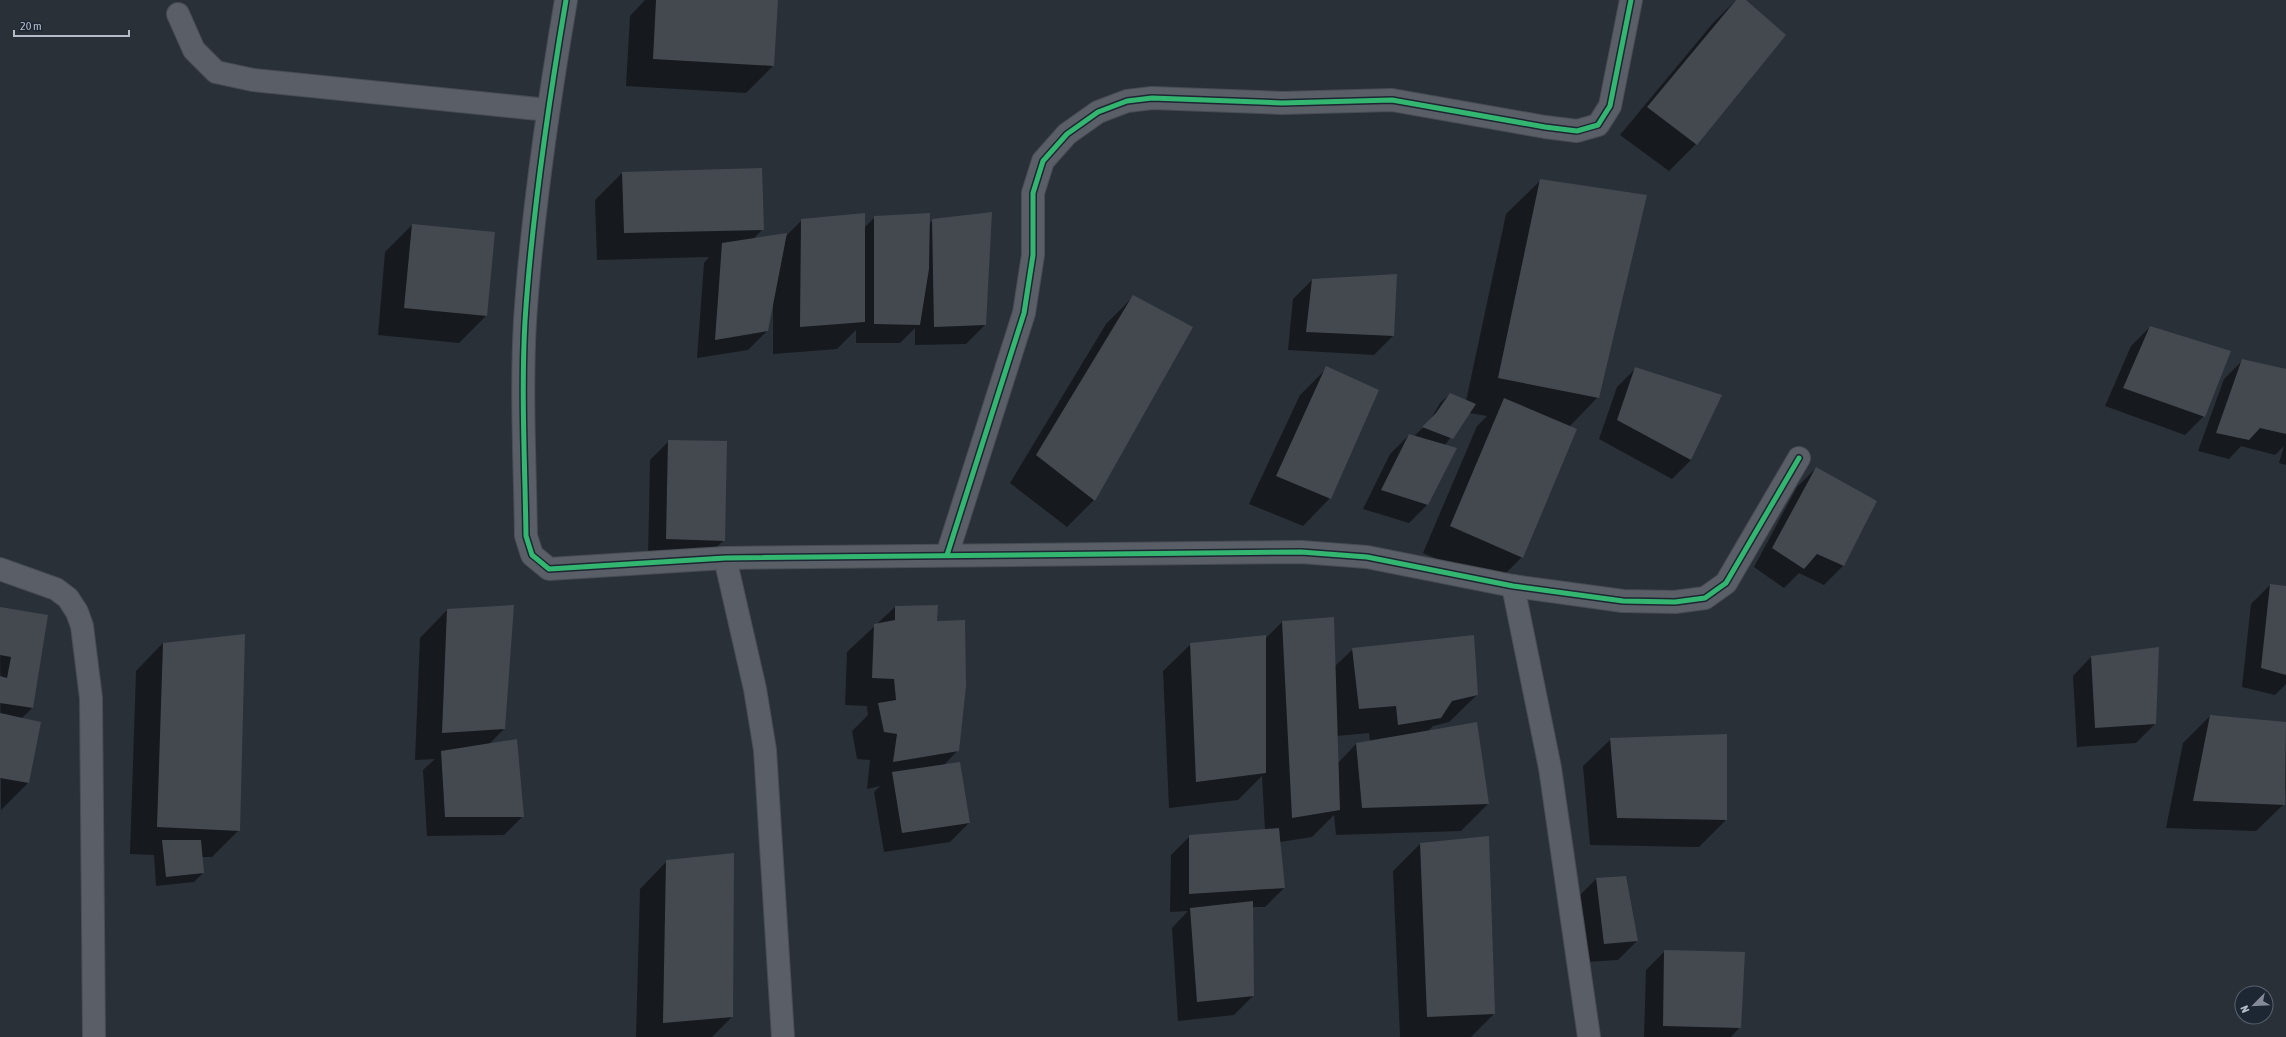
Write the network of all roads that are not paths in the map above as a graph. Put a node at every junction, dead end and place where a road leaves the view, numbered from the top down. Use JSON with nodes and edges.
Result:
{"nodes":[{"id":1,"x":566,"y":0,"type":"edge"},
{"id":2,"x":1631,"y":0,"type":"edge"},
{"id":3,"x":178,"y":14,"type":"dead end"},
{"id":4,"x":548,"y":110,"type":"junction"},
{"id":5,"x":1799,"y":458,"type":"dead end"},
{"id":6,"x":947,"y":556,"type":"junction"},
{"id":7,"x":725,"y":558,"type":"junction"},
{"id":8,"x":0,"y":570,"type":"edge"},
{"id":9,"x":1513,"y":586,"type":"junction"},
{"id":10,"x":94,"y":1037,"type":"edge"},
{"id":11,"x":783,"y":1037,"type":"edge"},
{"id":12,"x":1589,"y":1037,"type":"edge"}],
"edges":[{"from":1,"to":4,"type":"street"},
{"from":2,"to":6,"type":"street"},
{"from":3,"to":4,"type":"street"},
{"from":4,"to":7,"type":"street"},
{"from":5,"to":9,"type":"street"},
{"from":6,"to":7,"type":"street"},
{"from":6,"to":9,"type":"street"},
{"from":7,"to":11,"type":"street"},
{"from":8,"to":10,"type":"street"},
{"from":9,"to":12,"type":"street"}]}
